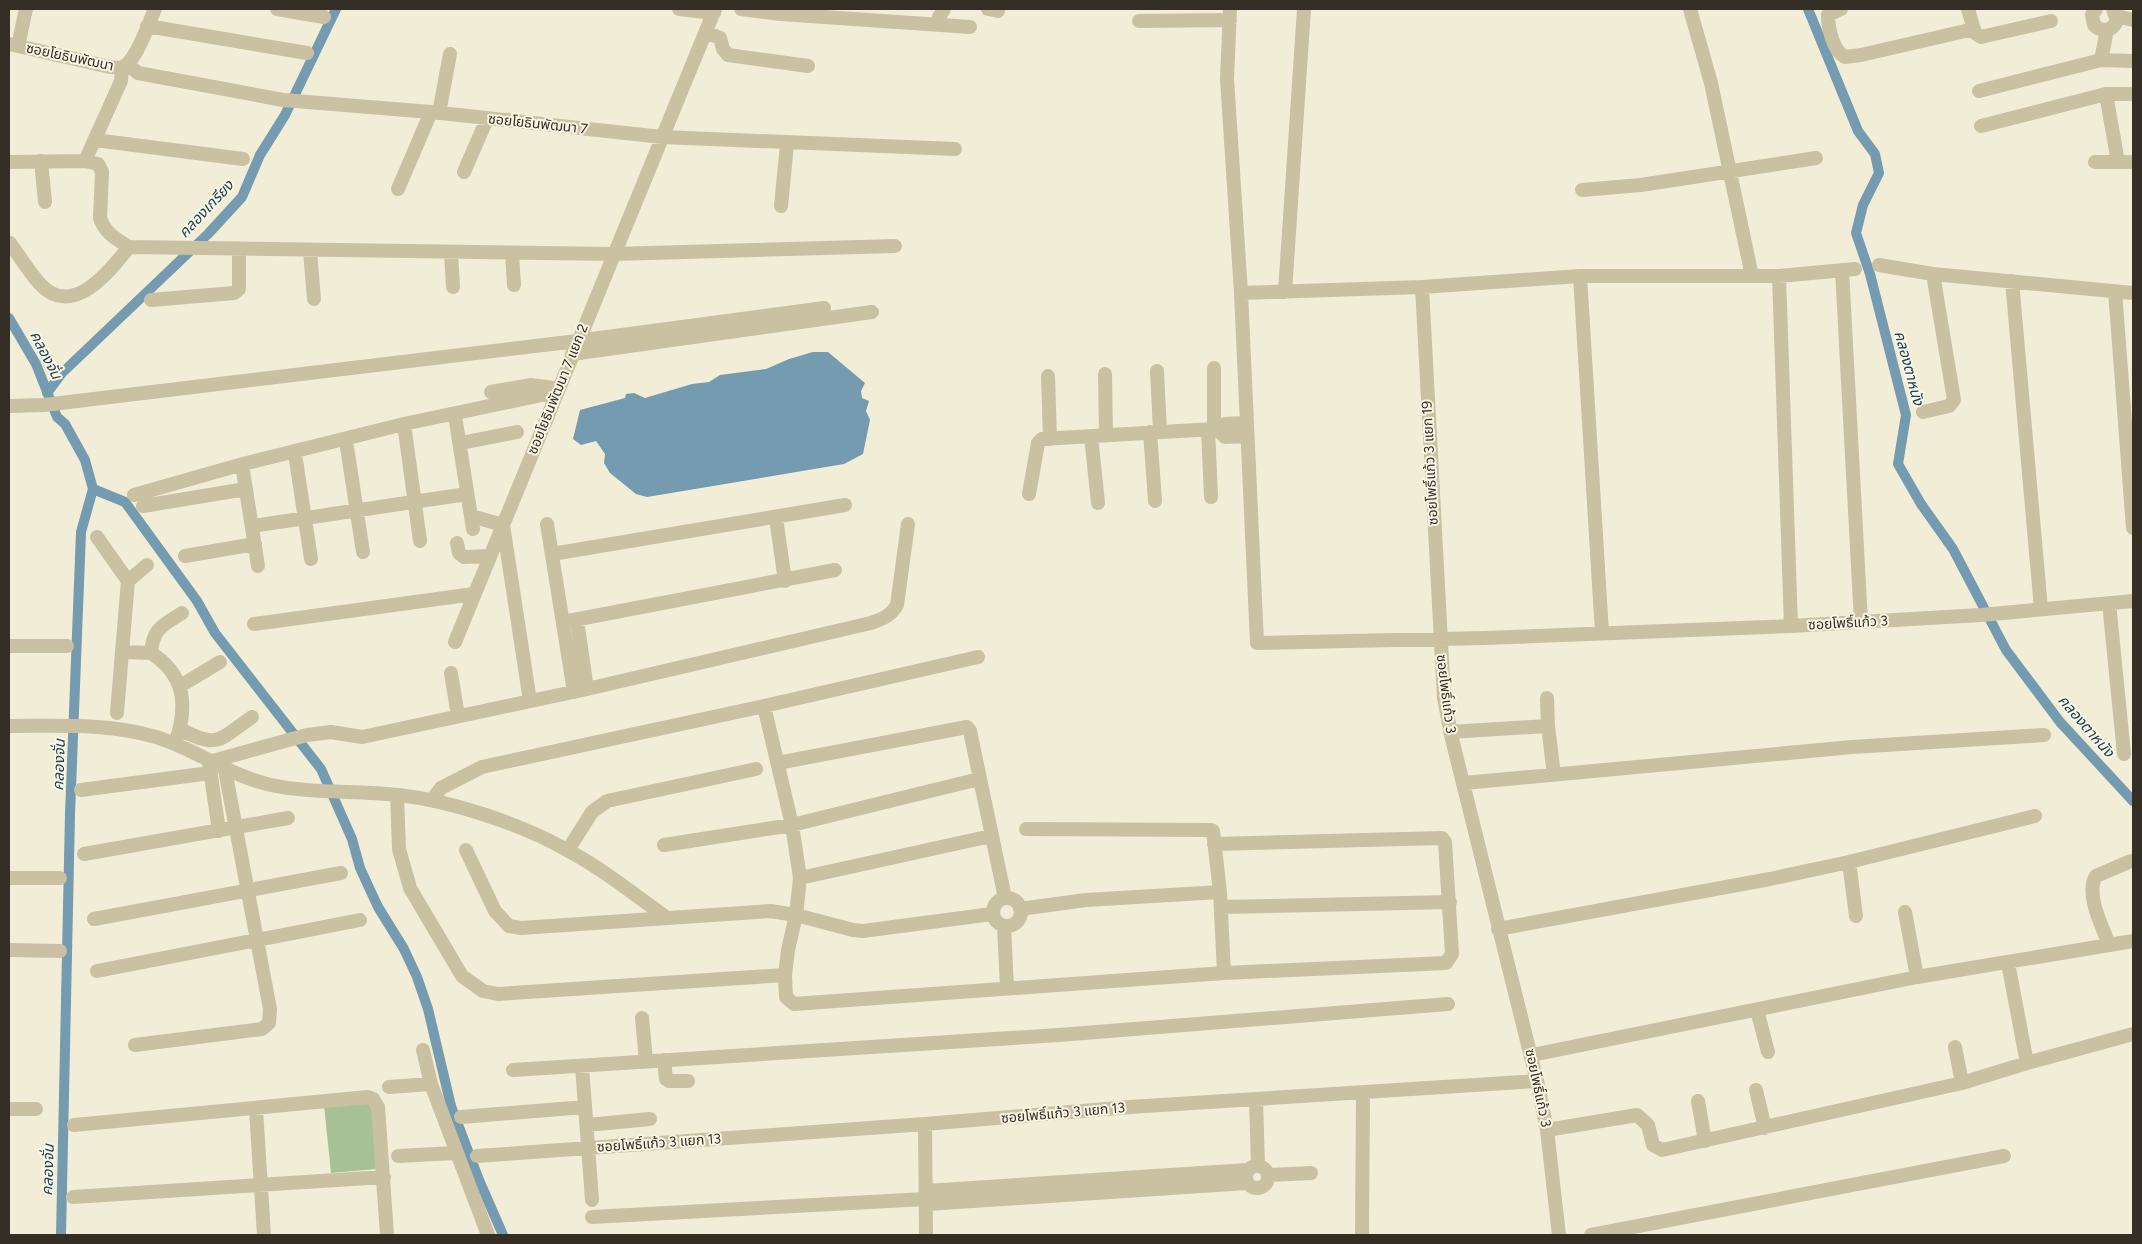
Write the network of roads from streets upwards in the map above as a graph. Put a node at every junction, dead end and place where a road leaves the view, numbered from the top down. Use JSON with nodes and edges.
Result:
{"nodes":[{"id":1,"x":26,"y":9,"type":"edge"},
{"id":2,"x":155,"y":9,"type":"edge"},
{"id":3,"x":277,"y":9,"type":"edge"},
{"id":4,"x":679,"y":9,"type":"edge"},
{"id":5,"x":742,"y":9,"type":"edge"},
{"id":6,"x":1304,"y":9,"type":"edge"},
{"id":7,"x":1690,"y":9,"type":"edge"},
{"id":8,"x":1841,"y":9,"type":"edge"},
{"id":9,"x":1968,"y":9,"type":"edge"},
{"id":10,"x":2093,"y":9,"type":"edge"},
{"id":11,"x":714,"y":11,"type":"edge"},
{"id":12,"x":2115,"y":12,"type":"edge"},
{"id":13,"x":1230,"y":14,"type":"edge"},
{"id":14,"x":324,"y":17,"type":"dead end"},
{"id":15,"x":2133,"y":20,"type":"edge"},
{"id":16,"x":1139,"y":21,"type":"dead end"},
{"id":17,"x":2050,"y":21,"type":"dead end"},
{"id":18,"x":147,"y":26,"type":"junction"},
{"id":19,"x":970,"y":27,"type":"dead end"},
{"id":20,"x":1974,"y":29,"type":"junction"},
{"id":21,"x":2106,"y":30,"type":"junction"},
{"id":22,"x":706,"y":32,"type":"junction"},
{"id":23,"x":14,"y":45,"type":"edge"},
{"id":24,"x":307,"y":53,"type":"dead end"},
{"id":25,"x":450,"y":54,"type":"dead end"},
{"id":26,"x":2101,"y":60,"type":"junction"},
{"id":27,"x":2133,"y":62,"type":"edge"},
{"id":28,"x":125,"y":66,"type":"junction"},
{"id":29,"x":808,"y":66,"type":"dead end"},
{"id":30,"x":1979,"y":91,"type":"dead end"},
{"id":31,"x":2106,"y":94,"type":"junction"},
{"id":32,"x":2133,"y":94,"type":"edge"},
{"id":33,"x":435,"y":113,"type":"junction"},
{"id":34,"x":487,"y":119,"type":"junction"},
{"id":35,"x":1981,"y":126,"type":"dead end"},
{"id":36,"x":662,"y":137,"type":"junction"},
{"id":37,"x":95,"y":140,"type":"junction"},
{"id":38,"x":787,"y":144,"type":"junction"},
{"id":39,"x":955,"y":149,"type":"dead end"},
{"id":40,"x":243,"y":158,"type":"dead end"},
{"id":41,"x":1816,"y":158,"type":"dead end"},
{"id":42,"x":85,"y":161,"type":"junction"},
{"id":43,"x":9,"y":162,"type":"edge"},
{"id":44,"x":41,"y":162,"type":"junction"},
{"id":45,"x":2095,"y":162,"type":"dead end"},
{"id":46,"x":2118,"y":162,"type":"junction"},
{"id":47,"x":2133,"y":162,"type":"edge"},
{"id":48,"x":464,"y":172,"type":"dead end"},
{"id":49,"x":1731,"y":172,"type":"junction"},
{"id":50,"x":398,"y":189,"type":"dead end"},
{"id":51,"x":1582,"y":190,"type":"dead end"},
{"id":52,"x":45,"y":202,"type":"dead end"},
{"id":53,"x":781,"y":206,"type":"dead end"},
{"id":54,"x":10,"y":243,"type":"edge"},
{"id":55,"x":895,"y":246,"type":"dead end"},
{"id":56,"x":129,"y":247,"type":"junction"},
{"id":57,"x":239,"y":250,"type":"junction"},
{"id":58,"x":310,"y":251,"type":"junction"},
{"id":59,"x":451,"y":253,"type":"junction"},
{"id":60,"x":512,"y":253,"type":"junction"},
{"id":61,"x":614,"y":254,"type":"junction"},
{"id":62,"x":1879,"y":265,"type":"dead end"},
{"id":63,"x":1933,"y":274,"type":"junction"},
{"id":64,"x":1580,"y":276,"type":"junction"},
{"id":65,"x":1752,"y":276,"type":"junction"},
{"id":66,"x":1779,"y":276,"type":"junction"},
{"id":67,"x":2012,"y":281,"type":"junction"},
{"id":68,"x":514,"y":285,"type":"dead end"},
{"id":69,"x":453,"y":287,"type":"dead end"},
{"id":70,"x":1422,"y":287,"type":"junction"},
{"id":71,"x":2114,"y":291,"type":"junction"},
{"id":72,"x":1285,"y":292,"type":"junction"},
{"id":73,"x":2133,"y":293,"type":"edge"},
{"id":74,"x":1241,"y":294,"type":"junction"},
{"id":75,"x":314,"y":299,"type":"dead end"},
{"id":76,"x":151,"y":300,"type":"dead end"},
{"id":77,"x":824,"y":308,"type":"dead end"},
{"id":78,"x":872,"y":312,"type":"dead end"},
{"id":79,"x":577,"y":341,"type":"junction"},
{"id":80,"x":572,"y":354,"type":"junction"},
{"id":81,"x":1214,"y":368,"type":"dead end"},
{"id":82,"x":1157,"y":371,"type":"dead end"},
{"id":83,"x":1105,"y":374,"type":"dead end"},
{"id":84,"x":1048,"y":376,"type":"dead end"},
{"id":85,"x":557,"y":390,"type":"junction"},
{"id":86,"x":490,"y":392,"type":"dead end"},
{"id":87,"x":9,"y":406,"type":"edge"},
{"id":88,"x":1924,"y":412,"type":"dead end"},
{"id":89,"x":456,"y":422,"type":"dead end"},
{"id":90,"x":1213,"y":429,"type":"junction"},
{"id":91,"x":1246,"y":430,"type":"junction"},
{"id":92,"x":405,"y":431,"type":"dead end"},
{"id":93,"x":1155,"y":431,"type":"junction"},
{"id":94,"x":517,"y":432,"type":"dead end"},
{"id":95,"x":1098,"y":435,"type":"junction"},
{"id":96,"x":1050,"y":439,"type":"junction"},
{"id":97,"x":460,"y":443,"type":"junction"},
{"id":98,"x":347,"y":447,"type":"dead end"},
{"id":99,"x":296,"y":460,"type":"dead end"},
{"id":100,"x":243,"y":471,"type":"dead end"},
{"id":101,"x":246,"y":489,"type":"junction"},
{"id":102,"x":468,"y":494,"type":"junction"},
{"id":103,"x":1029,"y":494,"type":"dead end"},
{"id":104,"x":1211,"y":497,"type":"dead end"},
{"id":105,"x":413,"y":500,"type":"junction"},
{"id":106,"x":1156,"y":500,"type":"dead end"},
{"id":107,"x":1098,"y":503,"type":"dead end"},
{"id":108,"x":845,"y":505,"type":"dead end"},
{"id":109,"x":355,"y":509,"type":"junction"},
{"id":110,"x":305,"y":517,"type":"junction"},
{"id":111,"x":776,"y":518,"type":"junction"},
{"id":112,"x":546,"y":524,"type":"dead end"},
{"id":113,"x":908,"y":524,"type":"dead end"},
{"id":114,"x":502,"y":525,"type":"junction"},
{"id":115,"x":252,"y":526,"type":"junction"},
{"id":116,"x":2133,"y":528,"type":"edge"},
{"id":117,"x":97,"y":536,"type":"dead end"},
{"id":118,"x":420,"y":542,"type":"dead end"},
{"id":119,"x":456,"y":543,"type":"dead end"},
{"id":120,"x":255,"y":544,"type":"junction"},
{"id":121,"x":363,"y":552,"type":"dead end"},
{"id":122,"x":552,"y":554,"type":"junction"},
{"id":123,"x":185,"y":556,"type":"dead end"},
{"id":124,"x":490,"y":556,"type":"junction"},
{"id":125,"x":311,"y":559,"type":"dead end"},
{"id":126,"x":147,"y":565,"type":"dead end"},
{"id":127,"x":258,"y":566,"type":"dead end"},
{"id":128,"x":835,"y":570,"type":"dead end"},
{"id":129,"x":128,"y":581,"type":"junction"},
{"id":130,"x":785,"y":581,"type":"junction"},
{"id":131,"x":474,"y":594,"type":"junction"},
{"id":132,"x":2133,"y":601,"type":"edge"},
{"id":133,"x":2109,"y":603,"type":"junction"},
{"id":134,"x":2040,"y":609,"type":"junction"},
{"id":135,"x":182,"y":613,"type":"dead end"},
{"id":136,"x":570,"y":621,"type":"junction"},
{"id":137,"x":1861,"y":622,"type":"junction"},
{"id":138,"x":254,"y":624,"type":"dead end"},
{"id":139,"x":1792,"y":626,"type":"junction"},
{"id":140,"x":1602,"y":633,"type":"junction"},
{"id":141,"x":1439,"y":639,"type":"junction"},
{"id":142,"x":455,"y":642,"type":"dead end"},
{"id":143,"x":9,"y":646,"type":"edge"},
{"id":144,"x":67,"y":646,"type":"dead end"},
{"id":145,"x":122,"y":652,"type":"junction"},
{"id":146,"x":151,"y":653,"type":"junction"},
{"id":147,"x":978,"y":657,"type":"dead end"},
{"id":148,"x":220,"y":662,"type":"dead end"},
{"id":149,"x":451,"y":673,"type":"dead end"},
{"id":150,"x":180,"y":686,"type":"junction"},
{"id":151,"x":580,"y":691,"type":"junction"},
{"id":152,"x":1547,"y":698,"type":"dead end"},
{"id":153,"x":530,"y":701,"type":"junction"},
{"id":154,"x":764,"y":706,"type":"junction"},
{"id":155,"x":117,"y":713,"type":"dead end"},
{"id":156,"x":458,"y":716,"type":"junction"},
{"id":157,"x":252,"y":717,"type":"dead end"},
{"id":158,"x":9,"y":726,"type":"edge"},
{"id":159,"x":1548,"y":726,"type":"junction"},
{"id":160,"x":180,"y":729,"type":"junction"},
{"id":161,"x":1450,"y":732,"type":"junction"},
{"id":162,"x":2044,"y":735,"type":"dead end"},
{"id":163,"x":175,"y":744,"type":"junction"},
{"id":164,"x":2124,"y":754,"type":"dead end"},
{"id":165,"x":778,"y":763,"type":"junction"},
{"id":166,"x":210,"y":768,"type":"junction"},
{"id":167,"x":756,"y":769,"type":"dead end"},
{"id":168,"x":225,"y":770,"type":"junction"},
{"id":169,"x":1554,"y":776,"type":"junction"},
{"id":170,"x":979,"y":779,"type":"junction"},
{"id":171,"x":1464,"y":783,"type":"junction"},
{"id":172,"x":81,"y":790,"type":"dead end"},
{"id":173,"x":397,"y":795,"type":"junction"},
{"id":174,"x":432,"y":800,"type":"junction"},
{"id":175,"x":2035,"y":816,"type":"dead end"},
{"id":176,"x":288,"y":818,"type":"dead end"},
{"id":177,"x":792,"y":825,"type":"junction"},
{"id":178,"x":235,"y":828,"type":"junction"},
{"id":179,"x":1026,"y":829,"type":"dead end"},
{"id":180,"x":219,"y":831,"type":"junction"},
{"id":181,"x":991,"y":836,"type":"junction"},
{"id":182,"x":1214,"y":844,"type":"junction"},
{"id":183,"x":664,"y":845,"type":"dead end"},
{"id":184,"x":466,"y":850,"type":"dead end"},
{"id":185,"x":568,"y":850,"type":"junction"},
{"id":186,"x":84,"y":854,"type":"dead end"},
{"id":187,"x":2131,"y":861,"type":"dead end"},
{"id":188,"x":1849,"y":862,"type":"junction"},
{"id":189,"x":341,"y":873,"type":"dead end"},
{"id":190,"x":9,"y":878,"type":"edge"},
{"id":191,"x":60,"y":878,"type":"dead end"},
{"id":192,"x":800,"y":878,"type":"junction"},
{"id":193,"x":246,"y":891,"type":"junction"},
{"id":194,"x":1220,"y":892,"type":"junction"},
{"id":195,"x":1005,"y":898,"type":"junction"},
{"id":196,"x":1450,"y":902,"type":"junction"},
{"id":197,"x":1221,"y":907,"type":"junction"},
{"id":198,"x":1020,"y":909,"type":"junction"},
{"id":199,"x":1905,"y":912,"type":"dead end"},
{"id":200,"x":992,"y":914,"type":"junction"},
{"id":201,"x":796,"y":915,"type":"junction"},
{"id":202,"x":1856,"y":916,"type":"dead end"},
{"id":203,"x":668,"y":918,"type":"junction"},
{"id":204,"x":94,"y":919,"type":"dead end"},
{"id":205,"x":360,"y":920,"type":"dead end"},
{"id":206,"x":1004,"y":926,"type":"junction"},
{"id":207,"x":1498,"y":929,"type":"junction"},
{"id":208,"x":256,"y":940,"type":"junction"},
{"id":209,"x":2133,"y":940,"type":"edge"},
{"id":210,"x":2109,"y":944,"type":"junction"},
{"id":211,"x":9,"y":950,"type":"edge"},
{"id":212,"x":60,"y":951,"type":"dead end"},
{"id":213,"x":2008,"y":963,"type":"junction"},
{"id":214,"x":97,"y":970,"type":"dead end"},
{"id":215,"x":1224,"y":973,"type":"junction"},
{"id":216,"x":785,"y":975,"type":"junction"},
{"id":217,"x":1917,"y":977,"type":"junction"},
{"id":218,"x":1006,"y":988,"type":"junction"},
{"id":219,"x":1448,"y":1004,"type":"dead end"},
{"id":220,"x":1757,"y":1010,"type":"junction"},
{"id":221,"x":642,"y":1018,"type":"dead end"},
{"id":222,"x":2133,"y":1034,"type":"edge"},
{"id":223,"x":135,"y":1045,"type":"dead end"},
{"id":224,"x":1955,"y":1047,"type":"dead end"},
{"id":225,"x":423,"y":1050,"type":"dead end"},
{"id":226,"x":1768,"y":1052,"type":"dead end"},
{"id":227,"x":1532,"y":1056,"type":"junction"},
{"id":228,"x":664,"y":1060,"type":"junction"},
{"id":229,"x":646,"y":1061,"type":"junction"},
{"id":230,"x":2027,"y":1063,"type":"junction"},
{"id":231,"x":582,"y":1066,"type":"junction"},
{"id":232,"x":513,"y":1070,"type":"dead end"},
{"id":233,"x":688,"y":1081,"type":"dead end"},
{"id":234,"x":1537,"y":1081,"type":"junction"},
{"id":235,"x":1962,"y":1083,"type":"junction"},
{"id":236,"x":430,"y":1084,"type":"junction"},
{"id":237,"x":389,"y":1087,"type":"dead end"},
{"id":238,"x":1756,"y":1090,"type":"dead end"},
{"id":239,"x":1363,"y":1092,"type":"junction"},
{"id":240,"x":1256,"y":1099,"type":"junction"},
{"id":241,"x":1698,"y":1101,"type":"dead end"},
{"id":242,"x":585,"y":1107,"type":"junction"},
{"id":243,"x":9,"y":1109,"type":"edge"},
{"id":244,"x":36,"y":1109,"type":"dead end"},
{"id":245,"x":256,"y":1109,"type":"junction"},
{"id":246,"x":461,"y":1117,"type":"dead end"},
{"id":247,"x":650,"y":1118,"type":"dead end"},
{"id":248,"x":926,"y":1124,"type":"junction"},
{"id":249,"x":74,"y":1125,"type":"dead end"},
{"id":250,"x":587,"y":1125,"type":"junction"},
{"id":251,"x":1766,"y":1128,"type":"junction"},
{"id":252,"x":1547,"y":1130,"type":"junction"},
{"id":253,"x":1705,"y":1141,"type":"junction"},
{"id":254,"x":589,"y":1148,"type":"junction"},
{"id":255,"x":455,"y":1154,"type":"junction"},
{"id":256,"x":398,"y":1156,"type":"dead end"},
{"id":257,"x":477,"y":1156,"type":"dead end"},
{"id":258,"x":2004,"y":1156,"type":"dead end"},
{"id":259,"x":1311,"y":1173,"type":"dead end"},
{"id":260,"x":1255,"y":1174,"type":"junction"},
{"id":261,"x":384,"y":1177,"type":"junction"},
{"id":262,"x":262,"y":1186,"type":"junction"},
{"id":263,"x":73,"y":1197,"type":"dead end"},
{"id":264,"x":926,"y":1198,"type":"junction"},
{"id":265,"x":592,"y":1200,"type":"dead end"},
{"id":266,"x":592,"y":1217,"type":"dead end"},
{"id":267,"x":264,"y":1235,"type":"edge"},
{"id":268,"x":387,"y":1235,"type":"edge"},
{"id":269,"x":488,"y":1235,"type":"edge"},
{"id":270,"x":926,"y":1235,"type":"edge"},
{"id":271,"x":1362,"y":1235,"type":"edge"},
{"id":272,"x":1559,"y":1235,"type":"edge"},
{"id":273,"x":1591,"y":1235,"type":"edge"}],
"edges":[{"from":1,"to":23,"type":"street"},
{"from":2,"to":18,"type":"street","name":"ซอยโยธินพัฒนา"},
{"from":3,"to":14,"type":"street"},
{"from":4,"to":11,"type":"street"},
{"from":5,"to":19,"type":"street"},
{"from":6,"to":72,"type":"street"},
{"from":7,"to":49,"type":"street"},
{"from":8,"to":20,"type":"street"},
{"from":9,"to":20,"type":"street"},
{"from":10,"to":21,"type":"street"},
{"from":11,"to":22,"type":"street","name":"ซอยโยธินพัฒนา 7 แยก 2"},
{"from":12,"to":15,"type":"street"},
{"from":12,"to":21,"type":"street"},
{"from":13,"to":16,"type":"street"},
{"from":13,"to":74,"type":"street"},
{"from":17,"to":20,"type":"street"},
{"from":18,"to":24,"type":"street"},
{"from":18,"to":28,"type":"street","name":"ซอยโยธินพัฒนา"},
{"from":21,"to":26,"type":"street"},
{"from":22,"to":29,"type":"street"},
{"from":22,"to":36,"type":"street","name":"ซอยโยธินพัฒนา 7 แยก 2"},
{"from":23,"to":28,"type":"street","name":"ซอยโยธินพัฒนา"},
{"from":25,"to":33,"type":"street"},
{"from":26,"to":27,"type":"street"},
{"from":26,"to":30,"type":"street"},
{"from":28,"to":33,"type":"street","name":"ซอยโยธินพัฒนา 7"},
{"from":28,"to":37,"type":"street"},
{"from":31,"to":32,"type":"street"},
{"from":31,"to":35,"type":"street"},
{"from":31,"to":46,"type":"street"},
{"from":33,"to":34,"type":"street","name":"ซอยโยธินพัฒนา 7"},
{"from":33,"to":50,"type":"street"},
{"from":34,"to":36,"type":"street","name":"ซอยโยธินพัฒนา 7"},
{"from":34,"to":48,"type":"street"},
{"from":36,"to":38,"type":"street","name":"ซอยโยธินพัฒนา 7"},
{"from":36,"to":61,"type":"street","name":"ซอยโยธินพัฒนา 7 แยก 2"},
{"from":37,"to":40,"type":"street"},
{"from":37,"to":42,"type":"street"},
{"from":38,"to":39,"type":"street","name":"ซอยโยธินพัฒนา 7"},
{"from":38,"to":53,"type":"street"},
{"from":41,"to":49,"type":"street"},
{"from":42,"to":44,"type":"street"},
{"from":42,"to":56,"type":"street"},
{"from":43,"to":44,"type":"street"},
{"from":44,"to":52,"type":"street"},
{"from":45,"to":46,"type":"street"},
{"from":46,"to":47,"type":"street"},
{"from":49,"to":51,"type":"street"},
{"from":49,"to":65,"type":"street"},
{"from":54,"to":56,"type":"street"},
{"from":55,"to":61,"type":"street"},
{"from":56,"to":57,"type":"street"},
{"from":57,"to":58,"type":"street"},
{"from":57,"to":76,"type":"street"},
{"from":58,"to":59,"type":"street"},
{"from":58,"to":75,"type":"street"},
{"from":59,"to":60,"type":"street"},
{"from":59,"to":69,"type":"street"},
{"from":60,"to":61,"type":"street"},
{"from":60,"to":68,"type":"street"},
{"from":61,"to":79,"type":"street","name":"ซอยโยธินพัฒนา 7 แยก 2"},
{"from":62,"to":63,"type":"street"},
{"from":63,"to":67,"type":"street"},
{"from":63,"to":88,"type":"street"},
{"from":64,"to":65,"type":"street"},
{"from":64,"to":70,"type":"street"},
{"from":64,"to":140,"type":"street"},
{"from":65,"to":66,"type":"street"},
{"from":66,"to":137,"type":"street"},
{"from":66,"to":139,"type":"street"},
{"from":67,"to":71,"type":"street"},
{"from":67,"to":134,"type":"street"},
{"from":70,"to":72,"type":"street"},
{"from":70,"to":141,"type":"street","name":"ซอยโพธิ์แก้ว 3 แยก 19"},
{"from":71,"to":73,"type":"street"},
{"from":71,"to":116,"type":"street"},
{"from":72,"to":74,"type":"street"},
{"from":74,"to":91,"type":"street"},
{"from":77,"to":79,"type":"street"},
{"from":78,"to":80,"type":"street"},
{"from":79,"to":80,"type":"street","name":"ซอยโยธินพัฒนา 7 แยก 2"},
{"from":79,"to":87,"type":"street"},
{"from":80,"to":85,"type":"street","name":"ซอยโยธินพัฒนา 7 แยก 2"},
{"from":81,"to":90,"type":"street"},
{"from":82,"to":93,"type":"street"},
{"from":83,"to":95,"type":"street"},
{"from":84,"to":96,"type":"street"},
{"from":85,"to":86,"type":"street"},
{"from":85,"to":101,"type":"street"},
{"from":85,"to":114,"type":"street","name":"ซอยโยธินพัฒนา 7 แยก 2"},
{"from":89,"to":97,"type":"street"},
{"from":90,"to":91,"type":"street"},
{"from":90,"to":93,"type":"street"},
{"from":90,"to":104,"type":"street"},
{"from":91,"to":141,"type":"street"},
{"from":92,"to":105,"type":"street"},
{"from":93,"to":95,"type":"street"},
{"from":93,"to":106,"type":"street"},
{"from":94,"to":97,"type":"street"},
{"from":95,"to":96,"type":"street"},
{"from":95,"to":107,"type":"street"},
{"from":96,"to":103,"type":"street"},
{"from":97,"to":102,"type":"street"},
{"from":98,"to":109,"type":"street"},
{"from":99,"to":110,"type":"street"},
{"from":100,"to":101,"type":"street"},
{"from":101,"to":115,"type":"street"},
{"from":102,"to":105,"type":"street"},
{"from":102,"to":114,"type":"street"},
{"from":105,"to":109,"type":"street"},
{"from":105,"to":118,"type":"street"},
{"from":108,"to":111,"type":"street"},
{"from":109,"to":110,"type":"street"},
{"from":109,"to":121,"type":"street"},
{"from":110,"to":115,"type":"street"},
{"from":110,"to":125,"type":"street"},
{"from":111,"to":122,"type":"street"},
{"from":111,"to":130,"type":"street"},
{"from":112,"to":122,"type":"street"},
{"from":113,"to":151,"type":"street"},
{"from":114,"to":124,"type":"street","name":"ซอยโยธินพัฒนา 7 แยก 2"},
{"from":114,"to":153,"type":"street"},
{"from":115,"to":120,"type":"street"},
{"from":117,"to":129,"type":"street"},
{"from":119,"to":124,"type":"street"},
{"from":120,"to":123,"type":"street"},
{"from":120,"to":127,"type":"street"},
{"from":122,"to":136,"type":"street"},
{"from":124,"to":131,"type":"street","name":"ซอยโยธินพัฒนา 7 แยก 2"},
{"from":126,"to":129,"type":"street"},
{"from":128,"to":130,"type":"street"},
{"from":129,"to":145,"type":"street"},
{"from":130,"to":136,"type":"street"},
{"from":131,"to":138,"type":"street"},
{"from":131,"to":142,"type":"street","name":"ซอยโยธินพัฒนา 7 แยก 2"},
{"from":132,"to":133,"type":"street","name":"ซอยโพธิ์แก้ว 3"},
{"from":133,"to":134,"type":"street","name":"ซอยโพธิ์แก้ว 3"},
{"from":133,"to":164,"type":"street"},
{"from":134,"to":137,"type":"street","name":"ซอยโพธิ์แก้ว 3"},
{"from":135,"to":146,"type":"street"},
{"from":136,"to":151,"type":"street"},
{"from":137,"to":139,"type":"street","name":"ซอยโพธิ์แก้ว 3"},
{"from":139,"to":140,"type":"street","name":"ซอยโพธิ์แก้ว 3"},
{"from":140,"to":141,"type":"street","name":"ซอยโพธิ์แก้ว 3"},
{"from":141,"to":161,"type":"street","name":"ซอยโพธิ์แก้ว 3"},
{"from":143,"to":144,"type":"street"},
{"from":145,"to":146,"type":"street"},
{"from":145,"to":155,"type":"street"},
{"from":146,"to":150,"type":"street"},
{"from":147,"to":154,"type":"street"},
{"from":148,"to":150,"type":"street"},
{"from":149,"to":156,"type":"street"},
{"from":150,"to":160,"type":"street"},
{"from":151,"to":153,"type":"street"},
{"from":152,"to":159,"type":"street"},
{"from":153,"to":156,"type":"street"},
{"from":154,"to":165,"type":"street"},
{"from":154,"to":174,"type":"street"},
{"from":156,"to":166,"type":"street"},
{"from":157,"to":160,"type":"street"},
{"from":158,"to":163,"type":"street"},
{"from":159,"to":161,"type":"street"},
{"from":159,"to":169,"type":"street"},
{"from":160,"to":163,"type":"street"},
{"from":161,"to":171,"type":"street","name":"ซอยโพธิ์แก้ว 3"},
{"from":162,"to":169,"type":"street"},
{"from":163,"to":166,"type":"street"},
{"from":165,"to":170,"type":"street"},
{"from":165,"to":177,"type":"street"},
{"from":166,"to":168,"type":"street"},
{"from":166,"to":172,"type":"street"},
{"from":166,"to":180,"type":"street"},
{"from":167,"to":185,"type":"street"},
{"from":168,"to":173,"type":"street"},
{"from":168,"to":178,"type":"street"},
{"from":169,"to":171,"type":"street"},
{"from":170,"to":177,"type":"street"},
{"from":170,"to":181,"type":"street"},
{"from":171,"to":207,"type":"street","name":"ซอยโพธิ์แก้ว 3"},
{"from":173,"to":174,"type":"street"},
{"from":173,"to":216,"type":"street"},
{"from":174,"to":185,"type":"street"},
{"from":175,"to":188,"type":"street"},
{"from":176,"to":178,"type":"street"},
{"from":177,"to":183,"type":"street"},
{"from":177,"to":192,"type":"street"},
{"from":178,"to":180,"type":"street"},
{"from":178,"to":193,"type":"street"},
{"from":179,"to":182,"type":"street"},
{"from":180,"to":186,"type":"street"},
{"from":181,"to":192,"type":"street"},
{"from":181,"to":195,"type":"street"},
{"from":182,"to":194,"type":"street"},
{"from":182,"to":196,"type":"street"},
{"from":184,"to":203,"type":"street"},
{"from":185,"to":203,"type":"street"},
{"from":187,"to":210,"type":"street"},
{"from":188,"to":202,"type":"street"},
{"from":188,"to":207,"type":"street"},
{"from":189,"to":193,"type":"street"},
{"from":190,"to":191,"type":"street"},
{"from":192,"to":201,"type":"street"},
{"from":193,"to":204,"type":"street"},
{"from":193,"to":208,"type":"street"},
{"from":194,"to":197,"type":"street"},
{"from":194,"to":198,"type":"street"},
{"from":195,"to":198,"type":"street"},
{"from":195,"to":200,"type":"street"},
{"from":196,"to":197,"type":"street"},
{"from":196,"to":215,"type":"street"},
{"from":197,"to":215,"type":"street"},
{"from":198,"to":206,"type":"street"},
{"from":199,"to":217,"type":"street"},
{"from":200,"to":201,"type":"street"},
{"from":200,"to":206,"type":"street"},
{"from":201,"to":203,"type":"street"},
{"from":201,"to":216,"type":"street"},
{"from":205,"to":208,"type":"street"},
{"from":206,"to":218,"type":"street"},
{"from":207,"to":227,"type":"street","name":"ซอยโพธิ์แก้ว 3"},
{"from":208,"to":214,"type":"street"},
{"from":208,"to":223,"type":"street"},
{"from":209,"to":210,"type":"street"},
{"from":210,"to":213,"type":"street"},
{"from":211,"to":212,"type":"street"},
{"from":213,"to":217,"type":"street"},
{"from":213,"to":230,"type":"street"},
{"from":215,"to":218,"type":"street"},
{"from":216,"to":218,"type":"street"},
{"from":217,"to":220,"type":"street"},
{"from":219,"to":228,"type":"street"},
{"from":220,"to":226,"type":"street"},
{"from":220,"to":227,"type":"street"},
{"from":221,"to":229,"type":"street"},
{"from":222,"to":230,"type":"street"},
{"from":224,"to":235,"type":"street"},
{"from":225,"to":236,"type":"street"},
{"from":227,"to":234,"type":"street","name":"ซอยโพธิ์แก้ว 3"},
{"from":228,"to":229,"type":"street"},
{"from":228,"to":233,"type":"street"},
{"from":229,"to":231,"type":"street"},
{"from":230,"to":235,"type":"street"},
{"from":231,"to":232,"type":"street"},
{"from":231,"to":242,"type":"street"},
{"from":234,"to":239,"type":"street","name":"ซอยโพธิ์แก้ว 3 แยก 13"},
{"from":234,"to":252,"type":"street","name":"ซอยโพธิ์แก้ว 3"},
{"from":235,"to":251,"type":"street"},
{"from":236,"to":237,"type":"street"},
{"from":236,"to":255,"type":"street"},
{"from":238,"to":251,"type":"street"},
{"from":239,"to":240,"type":"street","name":"ซอยโพธิ์แก้ว 3 แยก 13"},
{"from":239,"to":271,"type":"street"},
{"from":240,"to":248,"type":"street","name":"ซอยโพธิ์แก้ว 3 แยก 13"},
{"from":240,"to":260,"type":"street"},
{"from":241,"to":253,"type":"street"},
{"from":242,"to":246,"type":"street"},
{"from":242,"to":250,"type":"street"},
{"from":243,"to":244,"type":"street"},
{"from":245,"to":249,"type":"street"},
{"from":245,"to":261,"type":"street"},
{"from":245,"to":262,"type":"street"},
{"from":247,"to":250,"type":"street"},
{"from":248,"to":254,"type":"street","name":"ซอยโพธิ์แก้ว 3 แยก 13"},
{"from":248,"to":264,"type":"street"},
{"from":250,"to":254,"type":"street"},
{"from":251,"to":253,"type":"street"},
{"from":252,"to":253,"type":"street"},
{"from":252,"to":272,"type":"street","name":"ซอยโพธิ์แก้ว 3"},
{"from":254,"to":257,"type":"street","name":"ซอยโพธิ์แก้ว 3 แยก 13"},
{"from":254,"to":265,"type":"street"},
{"from":255,"to":256,"type":"street"},
{"from":255,"to":269,"type":"street"},
{"from":258,"to":273,"type":"street"},
{"from":259,"to":260,"type":"street"},
{"from":260,"to":264,"type":"street"},
{"from":261,"to":262,"type":"street"},
{"from":261,"to":268,"type":"street"},
{"from":262,"to":263,"type":"street"},
{"from":262,"to":267,"type":"street"},
{"from":264,"to":266,"type":"street"},
{"from":264,"to":270,"type":"street"}]}
